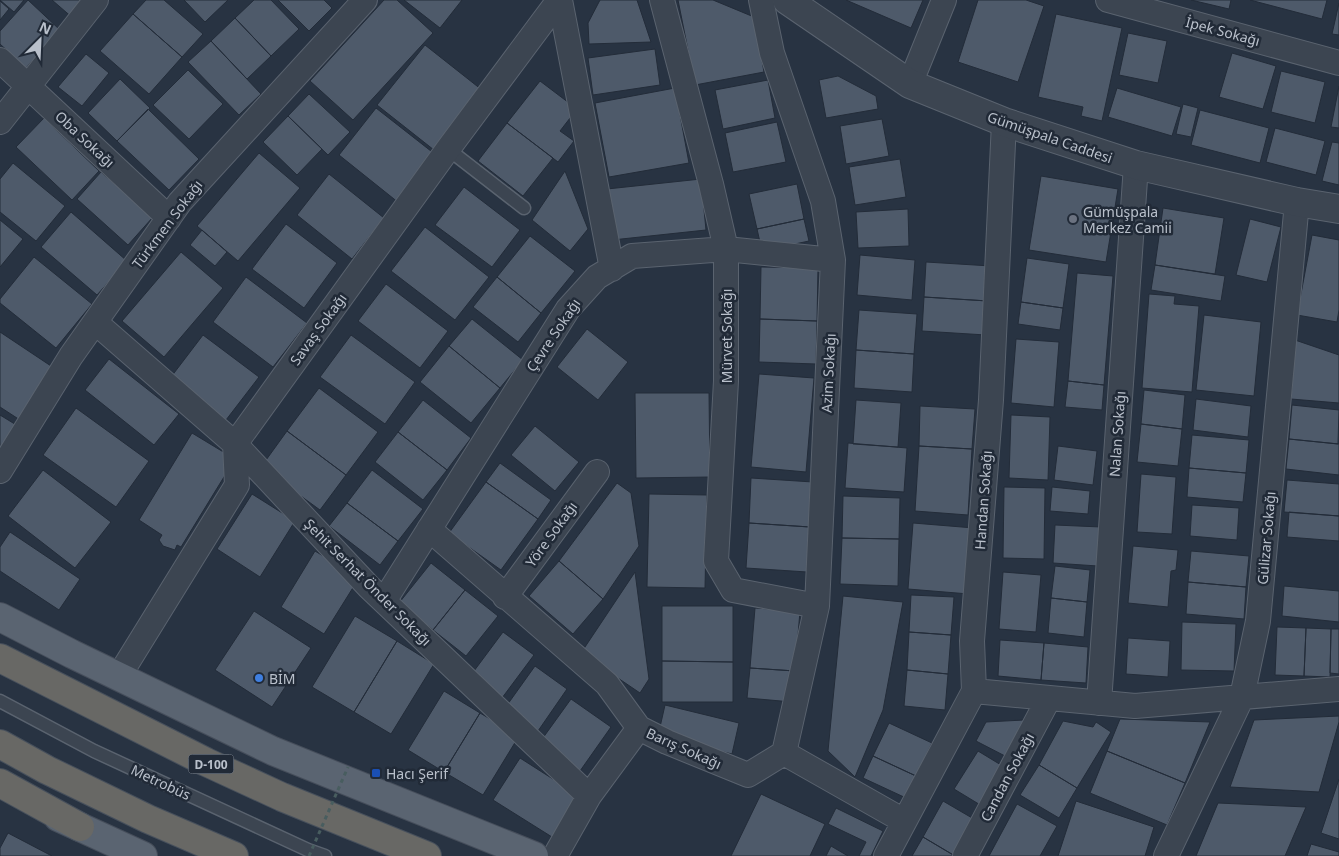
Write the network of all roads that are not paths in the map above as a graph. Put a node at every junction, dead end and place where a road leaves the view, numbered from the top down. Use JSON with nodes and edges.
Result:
{"nodes":[{"id":1,"x":96,"y":0,"type":"edge"},
{"id":2,"x":365,"y":0,"type":"edge"},
{"id":3,"x":560,"y":0,"type":"edge"},
{"id":4,"x":662,"y":0,"type":"edge"},
{"id":5,"x":761,"y":0,"type":"edge"},
{"id":6,"x":944,"y":0,"type":"edge"},
{"id":7,"x":1108,"y":0,"type":"edge"},
{"id":8,"x":796,"y":2,"type":"edge"},
{"id":9,"x":0,"y":60,"type":"edge"},
{"id":10,"x":1339,"y":63,"type":"edge"},
{"id":11,"x":910,"y":84,"type":"junction"},
{"id":12,"x":28,"y":86,"type":"junction"},
{"id":13,"x":0,"y":122,"type":"edge"},
{"id":14,"x":1004,"y":122,"type":"junction"},
{"id":15,"x":448,"y":149,"type":"junction"},
{"id":16,"x":1136,"y":165,"type":"junction"},
{"id":17,"x":1297,"y":202,"type":"junction"},
{"id":18,"x":524,"y":208,"type":"dead end"},
{"id":19,"x":1339,"y":209,"type":"edge"},
{"id":20,"x":169,"y":218,"type":"junction"},
{"id":21,"x":726,"y":249,"type":"junction"},
{"id":22,"x":833,"y":260,"type":"junction"},
{"id":23,"x":612,"y":269,"type":"junction"},
{"id":24,"x":95,"y":322,"type":"junction"},
{"id":25,"x":235,"y":444,"type":"junction"},
{"id":26,"x":0,"y":471,"type":"edge"},
{"id":27,"x":597,"y":472,"type":"dead end"},
{"id":28,"x":428,"y":529,"type":"junction"},
{"id":29,"x":506,"y":597,"type":"junction"},
{"id":30,"x":384,"y":601,"type":"junction"},
{"id":31,"x":817,"y":606,"type":"junction"},
{"id":32,"x":0,"y":617,"type":"edge"},
{"id":33,"x":0,"y":658,"type":"edge"},
{"id":34,"x":119,"y":676,"type":"junction"},
{"id":35,"x":1339,"y":689,"type":"edge"},
{"id":36,"x":974,"y":691,"type":"junction"},
{"id":37,"x":1242,"y":697,"type":"junction"},
{"id":38,"x":1049,"y":698,"type":"junction"},
{"id":39,"x":0,"y":701,"type":"edge"},
{"id":40,"x":1099,"y":703,"type":"junction"},
{"id":41,"x":639,"y":728,"type":"junction"},
{"id":42,"x":0,"y":744,"type":"edge"},
{"id":43,"x":784,"y":753,"type":"junction"},
{"id":44,"x":0,"y":783,"type":"edge"},
{"id":45,"x":0,"y":792,"type":"edge"},
{"id":46,"x":589,"y":796,"type":"junction"},
{"id":47,"x":904,"y":821,"type":"junction"},
{"id":48,"x":80,"y":827,"type":"junction"},
{"id":49,"x":143,"y":856,"type":"edge"},
{"id":50,"x":234,"y":856,"type":"edge"},
{"id":51,"x":324,"y":856,"type":"edge"},
{"id":52,"x":428,"y":856,"type":"edge"},
{"id":53,"x":534,"y":856,"type":"edge"},
{"id":54,"x":555,"y":856,"type":"edge"},
{"id":55,"x":886,"y":856,"type":"edge"},
{"id":56,"x":965,"y":856,"type":"edge"},
{"id":57,"x":1166,"y":856,"type":"edge"}],
"edges":[{"from":1,"to":12,"type":"street"},
{"from":2,"to":20,"type":"street","name":"Türkmen Sokağı"},
{"from":3,"to":15,"type":"street","name":"Savaş Sokağı"},
{"from":3,"to":23,"type":"street"},
{"from":4,"to":21,"type":"street","name":"Mürvet Sokağı"},
{"from":5,"to":22,"type":"street","name":"Azim Sokağı"},
{"from":6,"to":11,"type":"street"},
{"from":7,"to":10,"type":"street","name":"İpek Sokağı"},
{"from":8,"to":11,"type":"street","name":"Gümüşpala Caddesi"},
{"from":9,"to":12,"type":"street","name":"Oba Sokağı"},
{"from":11,"to":14,"type":"street","name":"Gümüşpala Caddesi"},
{"from":12,"to":13,"type":"street"},
{"from":12,"to":20,"type":"street","name":"Oba Sokağı"},
{"from":14,"to":16,"type":"street","name":"Gümüşpala Caddesi"},
{"from":14,"to":36,"type":"street","name":"Handan Sokağı"},
{"from":15,"to":18,"type":"lane"},
{"from":15,"to":25,"type":"street","name":"Savaş Sokağı"},
{"from":16,"to":17,"type":"street","name":"Gümüşpala Caddesi"},
{"from":16,"to":40,"type":"street","name":"Nalan Sokağı"},
{"from":17,"to":19,"type":"street","name":"Gümüşpala Caddesi"},
{"from":17,"to":37,"type":"street","name":"Gülizar Sokağı"},
{"from":20,"to":24,"type":"street","name":"Türkmen Sokağı"},
{"from":21,"to":22,"type":"street","name":"Çevre Sokağı"},
{"from":21,"to":23,"type":"street","name":"Çevre Sokağı"},
{"from":21,"to":31,"type":"street","name":"Mürvet Sokağı"},
{"from":22,"to":31,"type":"street","name":"Azim Sokağı"},
{"from":23,"to":28,"type":"street","name":"Çevre Sokağı"},
{"from":24,"to":25,"type":"street","name":"Şehit Serhat Önder Sokağı"},
{"from":24,"to":26,"type":"street","name":"Türkmen Sokağı"},
{"from":25,"to":30,"type":"street","name":"Şehit Serhat Önder Sokağı"},
{"from":25,"to":34,"type":"street"},
{"from":27,"to":29,"type":"street","name":"Yöre Sokağı"},
{"from":28,"to":29,"type":"street","name":"Barış Sokağı"},
{"from":28,"to":30,"type":"street","name":"Çevre Sokağı"},
{"from":29,"to":41,"type":"street","name":"Barış Sokağı"},
{"from":30,"to":46,"type":"street","name":"Şehit Serhat Önder Sokağı"},
{"from":31,"to":43,"type":"street","name":"Azim Sokağı"},
{"from":32,"to":34,"type":"main road"},
{"from":33,"to":52,"type":"highway","number":"D-100"},
{"from":34,"to":53,"type":"main road"},
{"from":35,"to":37,"type":"street"},
{"from":36,"to":38,"type":"street"},
{"from":36,"to":47,"type":"street"},
{"from":37,"to":40,"type":"street"},
{"from":37,"to":57,"type":"street","name":"Gülizar Sokağı"},
{"from":38,"to":40,"type":"street"},
{"from":38,"to":56,"type":"street","name":"Candan Sokağı"},
{"from":39,"to":51,"type":"lane","name":"Metrobüs"},
{"from":41,"to":43,"type":"street","name":"Barış Sokağı"},
{"from":41,"to":46,"type":"street"},
{"from":42,"to":50,"type":"highway"},
{"from":43,"to":47,"type":"street"},
{"from":44,"to":48,"type":"highway"},
{"from":45,"to":48,"type":"main road"},
{"from":46,"to":54,"type":"street"},
{"from":47,"to":55,"type":"street"},
{"from":48,"to":49,"type":"main road"}]}
